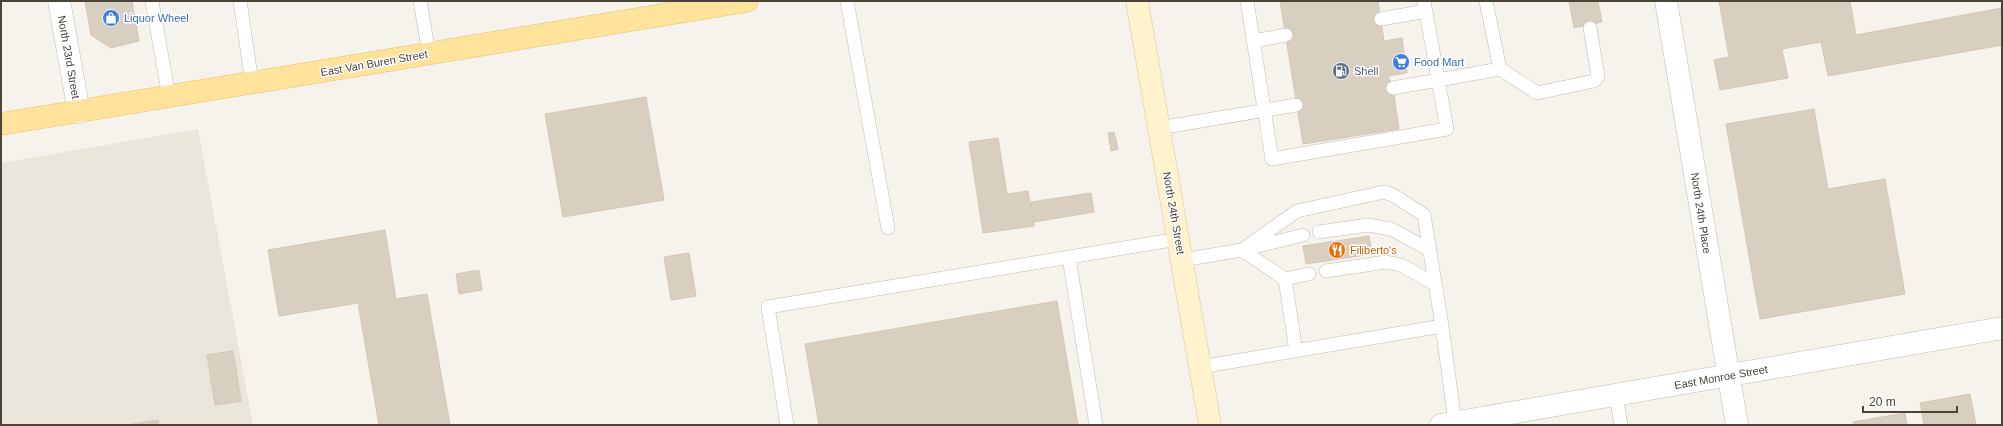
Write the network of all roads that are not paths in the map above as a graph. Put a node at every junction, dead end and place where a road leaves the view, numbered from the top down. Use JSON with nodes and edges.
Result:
{"nodes":[{"id":1,"x":59,"y":1,"type":"edge"},
{"id":2,"x":152,"y":1,"type":"edge"},
{"id":3,"x":240,"y":1,"type":"edge"},
{"id":4,"x":420,"y":1,"type":"edge"},
{"id":5,"x":747,"y":1,"type":"edge"},
{"id":6,"x":848,"y":1,"type":"edge"},
{"id":7,"x":1137,"y":1,"type":"edge"},
{"id":8,"x":1247,"y":1,"type":"edge"},
{"id":9,"x":1486,"y":1,"type":"edge"},
{"id":10,"x":1666,"y":1,"type":"edge"},
{"id":11,"x":1425,"y":6,"type":"edge"},
{"id":12,"x":1381,"y":19,"type":"dead end"},
{"id":13,"x":1590,"y":28,"type":"dead end"},
{"id":14,"x":1286,"y":35,"type":"dead end"},
{"id":15,"x":1253,"y":40,"type":"junction"},
{"id":16,"x":429,"y":54,"type":"junction"},
{"id":17,"x":1500,"y":69,"type":"junction"},
{"id":18,"x":1438,"y":80,"type":"junction"},
{"id":19,"x":252,"y":83,"type":"junction"},
{"id":20,"x":1393,"y":88,"type":"dead end"},
{"id":21,"x":169,"y":98,"type":"junction"},
{"id":22,"x":1296,"y":105,"type":"dead end"},
{"id":23,"x":1265,"y":110,"type":"junction"},
{"id":24,"x":79,"y":112,"type":"junction"},
{"id":25,"x":1,"y":124,"type":"edge"},
{"id":26,"x":1159,"y":128,"type":"junction"},
{"id":27,"x":888,"y":228,"type":"dead end"},
{"id":28,"x":1319,"y":232,"type":"dead end"},
{"id":29,"x":1303,"y":235,"type":"dead end"},
{"id":30,"x":1178,"y":239,"type":"junction"},
{"id":31,"x":1242,"y":250,"type":"junction"},
{"id":32,"x":1430,"y":250,"type":"junction"},
{"id":33,"x":1069,"y":258,"type":"junction"},
{"id":34,"x":1182,"y":260,"type":"junction"},
{"id":35,"x":1326,"y":271,"type":"dead end"},
{"id":36,"x":1309,"y":274,"type":"dead end"},
{"id":37,"x":1285,"y":279,"type":"junction"},
{"id":38,"x":1435,"y":284,"type":"junction"},
{"id":39,"x":1442,"y":326,"type":"junction"},
{"id":40,"x":2002,"y":328,"type":"edge"},
{"id":41,"x":1296,"y":350,"type":"junction"},
{"id":42,"x":1200,"y":367,"type":"junction"},
{"id":43,"x":1728,"y":375,"type":"junction"},
{"id":44,"x":1616,"y":395,"type":"junction"},
{"id":45,"x":1448,"y":424,"type":"edge"},
{"id":46,"x":787,"y":425,"type":"edge"},
{"id":47,"x":1096,"y":425,"type":"edge"},
{"id":48,"x":1210,"y":425,"type":"edge"},
{"id":49,"x":1621,"y":425,"type":"edge"},
{"id":50,"x":1737,"y":425,"type":"edge"}],
"edges":[{"from":1,"to":24,"type":"street","name":"North 23rd Street"},
{"from":2,"to":21,"type":"lane"},
{"from":3,"to":19,"type":"lane"},
{"from":4,"to":16,"type":"lane"},
{"from":5,"to":16,"type":"main road","name":"East Van Buren Street"},
{"from":6,"to":27,"type":"lane"},
{"from":7,"to":26,"type":"main road","name":"North 24th Street"},
{"from":8,"to":15,"type":"lane"},
{"from":9,"to":17,"type":"lane"},
{"from":10,"to":43,"type":"street","name":"North 24th Place"},
{"from":11,"to":12,"type":"lane"},
{"from":11,"to":18,"type":"lane"},
{"from":13,"to":17,"type":"lane"},
{"from":14,"to":15,"type":"lane"},
{"from":15,"to":23,"type":"lane"},
{"from":16,"to":19,"type":"main road","name":"East Van Buren Street"},
{"from":17,"to":18,"type":"lane"},
{"from":18,"to":20,"type":"lane"},
{"from":18,"to":23,"type":"lane"},
{"from":19,"to":21,"type":"main road","name":"East Van Buren Street"},
{"from":21,"to":24,"type":"main road","name":"East Van Buren Street"},
{"from":22,"to":23,"type":"lane"},
{"from":23,"to":26,"type":"lane"},
{"from":24,"to":25,"type":"main road","name":"East Van Buren Street"},
{"from":26,"to":30,"type":"main road","name":"North 24th Street"},
{"from":28,"to":32,"type":"lane"},
{"from":29,"to":31,"type":"lane"},
{"from":30,"to":33,"type":"lane"},
{"from":30,"to":34,"type":"main road","name":"North 24th Street"},
{"from":31,"to":32,"type":"lane"},
{"from":31,"to":34,"type":"lane"},
{"from":31,"to":37,"type":"lane"},
{"from":32,"to":38,"type":"lane"},
{"from":33,"to":46,"type":"lane"},
{"from":33,"to":47,"type":"lane"},
{"from":34,"to":42,"type":"main road","name":"North 24th Street"},
{"from":35,"to":38,"type":"lane"},
{"from":36,"to":37,"type":"lane"},
{"from":37,"to":41,"type":"lane"},
{"from":38,"to":39,"type":"lane"},
{"from":39,"to":41,"type":"lane"},
{"from":39,"to":45,"type":"lane"},
{"from":40,"to":43,"type":"street","name":"East Monroe Street"},
{"from":41,"to":42,"type":"lane"},
{"from":42,"to":48,"type":"main road","name":"North 24th Street"},
{"from":43,"to":44,"type":"street","name":"East Monroe Street"},
{"from":43,"to":50,"type":"street","name":"North 24th Place"},
{"from":44,"to":45,"type":"street","name":"East Monroe Street"},
{"from":44,"to":49,"type":"lane"}]}
